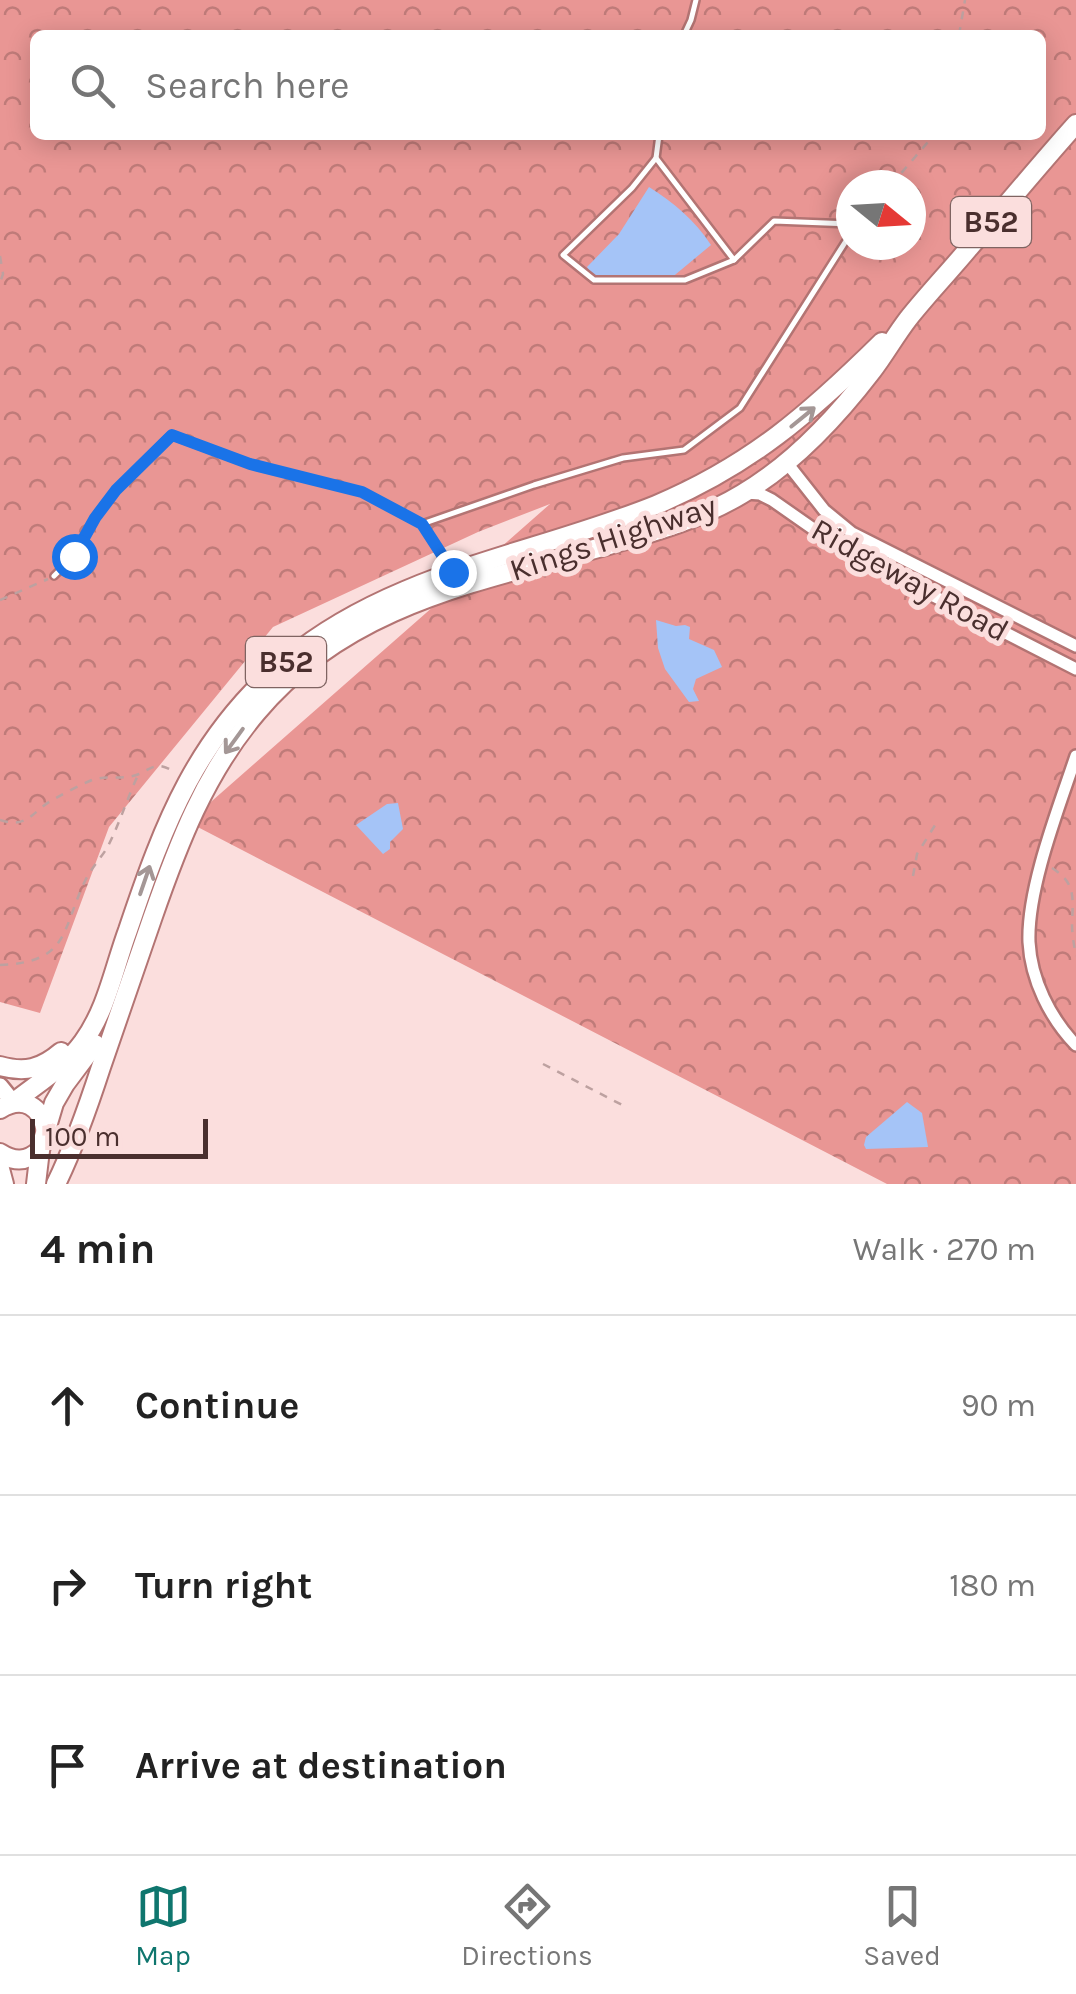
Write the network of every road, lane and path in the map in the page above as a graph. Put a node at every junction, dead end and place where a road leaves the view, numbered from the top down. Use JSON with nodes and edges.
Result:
{"nodes":[{"id":1,"x":696,"y":0,"type":"edge"},
{"id":2,"x":965,"y":0,"type":"edge"},
{"id":3,"x":686,"y":30,"type":"edge"},
{"id":4,"x":960,"y":30,"type":"edge"},
{"id":5,"x":1076,"y":124,"type":"edge"},
{"id":6,"x":658,"y":140,"type":"edge"},
{"id":7,"x":930,"y":140,"type":"edge"},
{"id":8,"x":656,"y":158,"type":"junction"},
{"id":9,"x":903,"y":170,"type":"edge"},
{"id":10,"x":836,"y":223,"type":"edge"},
{"id":11,"x":0,"y":256,"type":"edge"},
{"id":12,"x":836,"y":257,"type":"edge"},
{"id":13,"x":734,"y":260,"type":"junction"},
{"id":14,"x":0,"y":283,"type":"edge"},
{"id":15,"x":907,"y":320,"type":"junction"},
{"id":16,"x":786,"y":462,"type":"junction"},
{"id":17,"x":692,"y":488,"type":"junction"},
{"id":18,"x":744,"y":493,"type":"junction"},
{"id":19,"x":422,"y":524,"type":"junction"},
{"id":20,"x":453,"y":572,"type":"junction"},
{"id":21,"x":54,"y":576,"type":"joint"},
{"id":22,"x":0,"y":600,"type":"edge"},
{"id":23,"x":1076,"y":646,"type":"edge"},
{"id":24,"x":1076,"y":669,"type":"edge"},
{"id":25,"x":1076,"y":756,"type":"edge"},
{"id":26,"x":164,"y":765,"type":"dead end"},
{"id":27,"x":138,"y":775,"type":"junction"},
{"id":28,"x":0,"y":820,"type":"edge"},
{"id":29,"x":937,"y":822,"type":"dead end"},
{"id":30,"x":1042,"y":862,"type":"junction"},
{"id":31,"x":913,"y":876,"type":"dead end"},
{"id":32,"x":162,"y":888,"type":"junction"},
{"id":33,"x":1076,"y":956,"type":"edge"},
{"id":34,"x":0,"y":965,"type":"edge"},
{"id":35,"x":113,"y":973,"type":"junction"},
{"id":36,"x":1076,"y":1045,"type":"edge"},
{"id":37,"x":543,"y":1064,"type":"dead end"},
{"id":38,"x":0,"y":1066,"type":"edge"},
{"id":39,"x":0,"y":1086,"type":"edge"},
{"id":40,"x":9,"y":1104,"type":"edge"},
{"id":41,"x":628,"y":1108,"type":"dead end"},
{"id":42,"x":43,"y":1142,"type":"junction"},
{"id":43,"x":0,"y":1154,"type":"edge"},
{"id":44,"x":0,"y":1168,"type":"edge"},
{"id":45,"x":4,"y":1184,"type":"edge"},
{"id":46,"x":36,"y":1184,"type":"edge"},
{"id":47,"x":56,"y":1184,"type":"edge"}],
"edges":[{"from":1,"to":3,"type":"lane"},
{"from":2,"to":4,"type":"path"},
{"from":5,"to":15,"type":"highway","name":"Kings Highway","number":"B52"},
{"from":6,"to":8,"type":"lane"},
{"from":7,"to":9,"type":"path"},
{"from":8,"to":13,"type":"lane"},
{"from":8,"to":13,"type":"lane"},
{"from":10,"to":13,"type":"lane"},
{"from":11,"to":14,"type":"path"},
{"from":12,"to":19,"type":"lane"},
{"from":15,"to":16,"type":"highway","name":"Kings Highway","number":"B52"},
{"from":17,"to":15,"type":"highway","name":"Kings Highway","number":"B52","one_way":true},
{"from":16,"to":17,"type":"highway"},
{"from":16,"to":18,"type":"highway","name":"Kings Highway","number":"B52"},
{"from":16,"to":23,"type":"street","name":"Ridgeway Road"},
{"from":17,"to":20,"type":"highway","name":"Kings Highway","number":"B52"},
{"from":18,"to":24,"type":"street","name":"Ridgeway Road"},
{"from":18,"to":32,"type":"highway","name":"Kings Highway","number":"B52","one_way":true},
{"from":19,"to":20,"type":"lane"},
{"from":19,"to":21,"type":"lane"},
{"from":35,"to":20,"type":"highway","name":"Kings Highway","number":"B52","one_way":true},
{"from":21,"to":22,"type":"path"},
{"from":25,"to":30,"type":"street"},
{"from":26,"to":27,"type":"path"},
{"from":27,"to":28,"type":"path"},
{"from":27,"to":34,"type":"path"},
{"from":29,"to":31,"type":"path"},
{"from":30,"to":33,"type":"path"},
{"from":30,"to":36,"type":"street"},
{"from":32,"to":42,"type":"highway","number":"B52"},
{"from":32,"to":47,"type":"highway","name":"Kings Highway","number":"B52"},
{"from":35,"to":38,"type":"highway"},
{"from":35,"to":40,"type":"highway","name":"Kings Highway","number":"B52"},
{"from":37,"to":41,"type":"path"},
{"from":39,"to":40,"type":"main road"},
{"from":40,"to":42,"type":"highway"},
{"from":42,"to":43,"type":"highway"},
{"from":42,"to":46,"type":"highway","number":"B52"},
{"from":44,"to":45,"type":"highway"}]}
